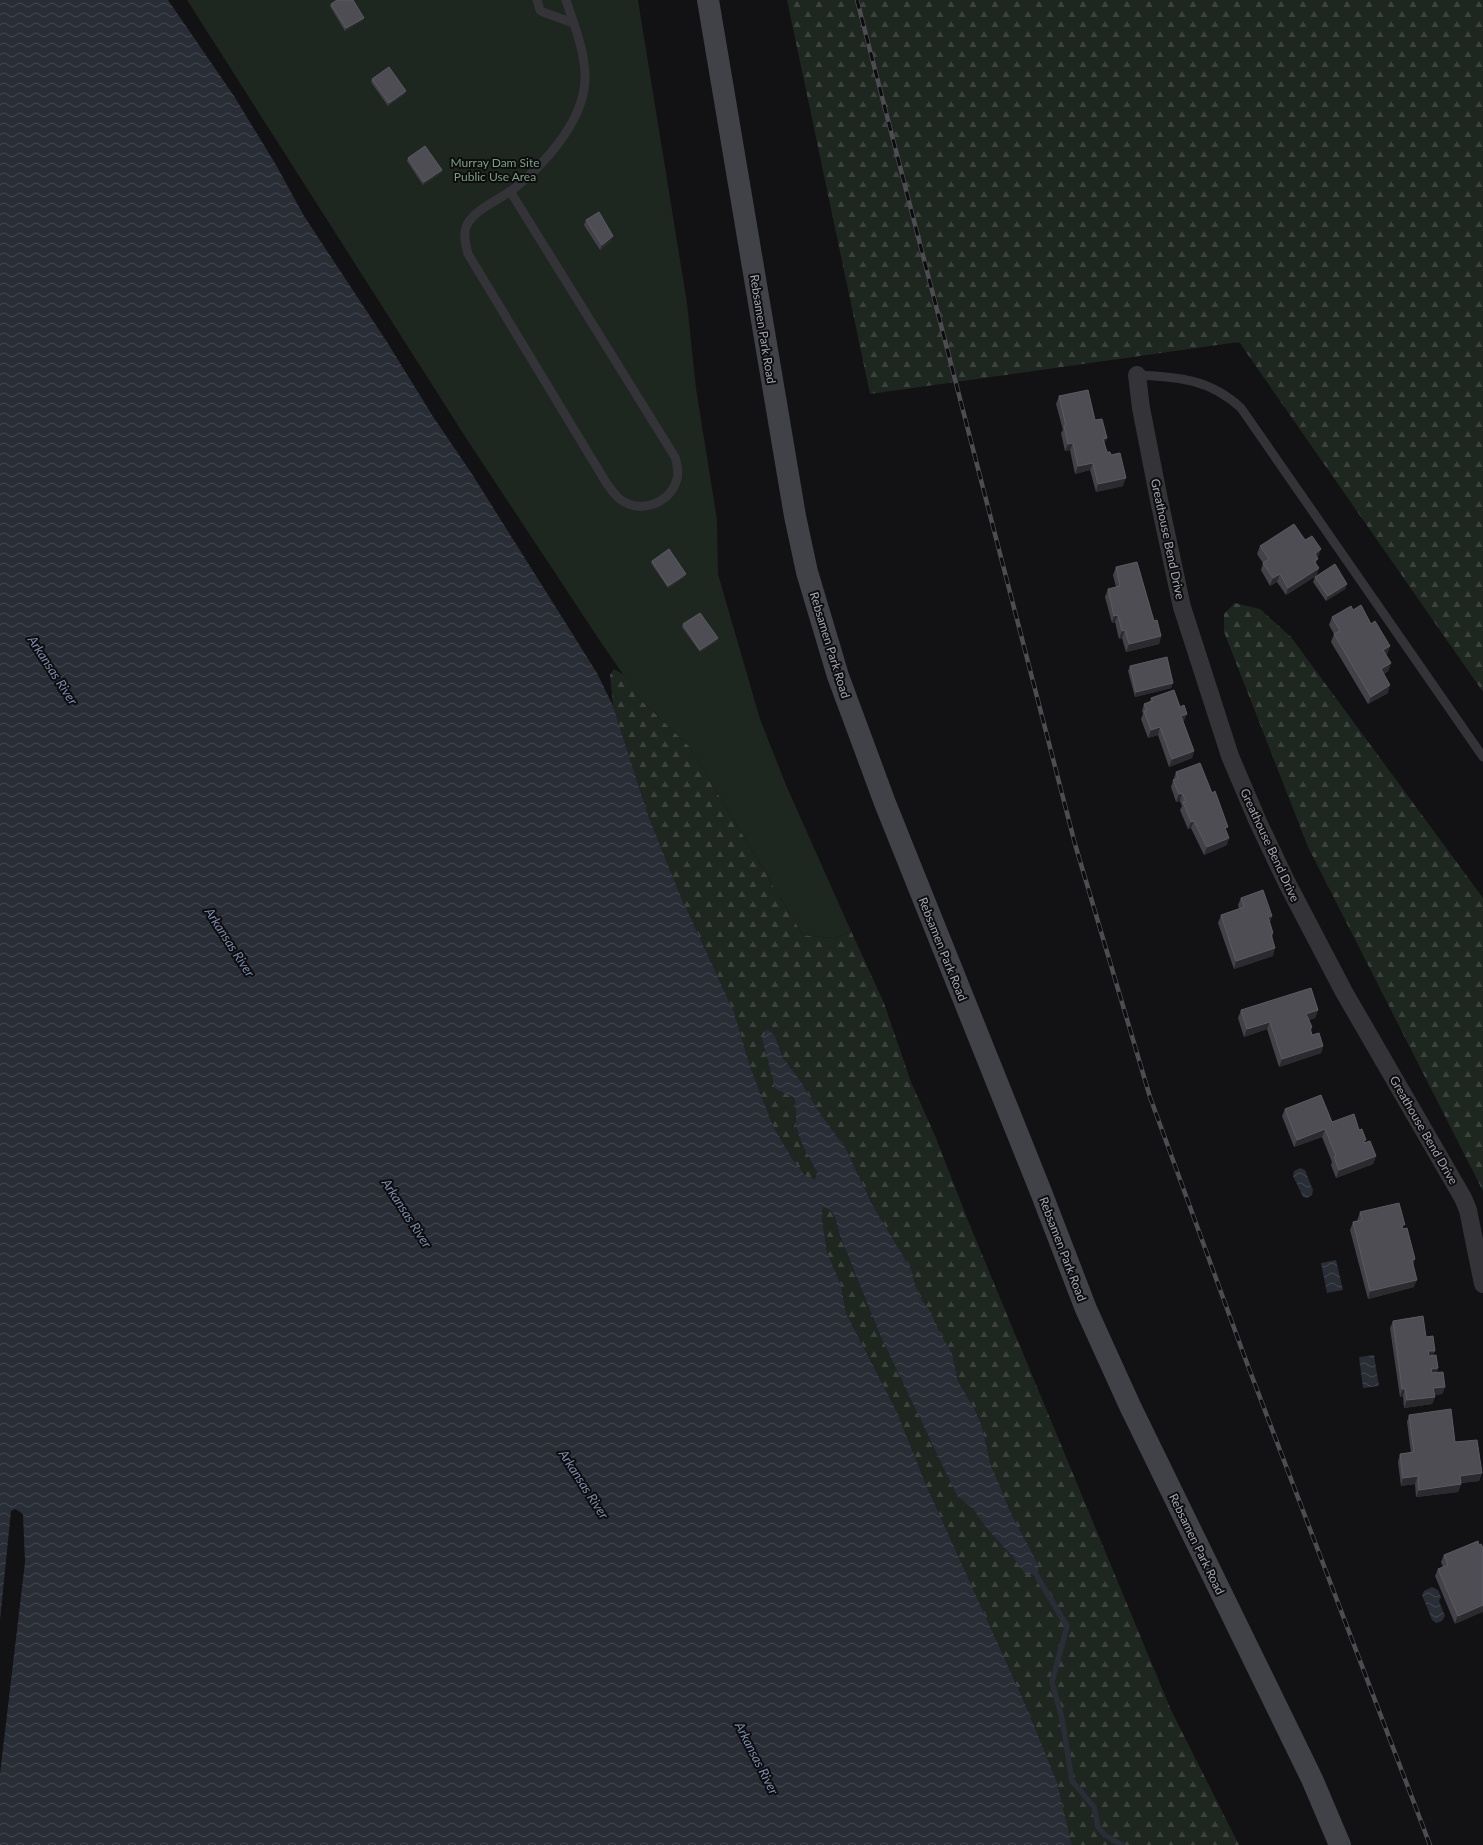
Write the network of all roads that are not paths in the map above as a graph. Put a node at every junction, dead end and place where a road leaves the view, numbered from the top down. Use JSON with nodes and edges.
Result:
{"nodes":[{"id":1,"x":537,"y":0,"type":"edge"},
{"id":2,"x":566,"y":0,"type":"edge"},
{"id":3,"x":708,"y":0,"type":"edge"},
{"id":4,"x":574,"y":23,"type":"junction"},
{"id":5,"x":510,"y":191,"type":"junction"},
{"id":6,"x":1137,"y":375,"type":"joint"},
{"id":7,"x":1483,"y":757,"type":"edge"},
{"id":8,"x":1483,"y":1284,"type":"edge"},
{"id":9,"x":1340,"y":1845,"type":"edge"}],
"edges":[{"from":1,"to":4,"type":"lane"},
{"from":2,"to":4,"type":"lane"},
{"from":3,"to":9,"type":"street","name":"Rebsamen Park Road"},
{"from":4,"to":5,"type":"lane"},
{"from":5,"to":5,"type":"lane"},
{"from":6,"to":7,"type":"lane"},
{"from":6,"to":8,"type":"street","name":"Greathouse Bend Drive"}]}
